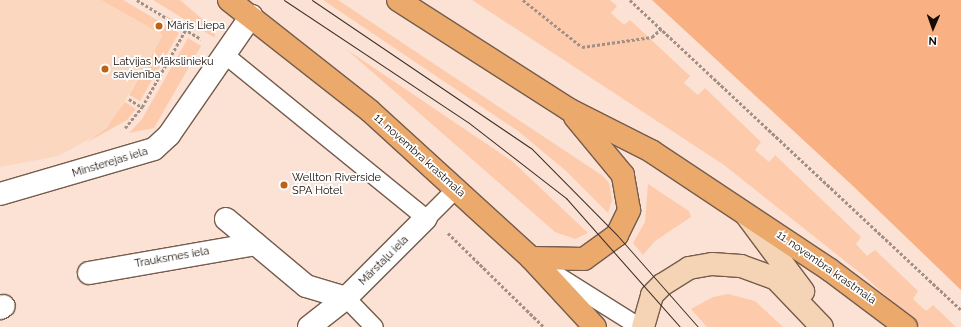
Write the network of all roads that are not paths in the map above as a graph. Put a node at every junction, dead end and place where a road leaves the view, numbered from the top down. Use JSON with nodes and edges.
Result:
{"nodes":[{"id":1,"x":229,"y":0,"type":"edge"},
{"id":2,"x":398,"y":0,"type":"edge"},
{"id":3,"x":251,"y":16,"type":"junction"},
{"id":4,"x":224,"y":54,"type":"junction"},
{"id":5,"x":570,"y":110,"type":"junction"},
{"id":6,"x":455,"y":189,"type":"junction"},
{"id":7,"x":0,"y":194,"type":"edge"},
{"id":8,"x":744,"y":212,"type":"junction"},
{"id":9,"x":426,"y":218,"type":"junction"},
{"id":10,"x":226,"y":219,"type":"dead end"},
{"id":11,"x":256,"y":244,"type":"junction"},
{"id":12,"x":531,"y":258,"type":"junction"},
{"id":13,"x":89,"y":273,"type":"dead end"},
{"id":14,"x":346,"y":298,"type":"junction"},
{"id":15,"x":309,"y":327,"type":"edge"},
{"id":16,"x":374,"y":327,"type":"edge"},
{"id":17,"x":595,"y":327,"type":"edge"},
{"id":18,"x":640,"y":327,"type":"edge"},
{"id":19,"x":643,"y":327,"type":"edge"},
{"id":20,"x":822,"y":327,"type":"edge"},
{"id":21,"x":830,"y":327,"type":"edge"},
{"id":22,"x":906,"y":327,"type":"edge"}],
"edges":[{"from":1,"to":3,"type":"main road","name":"11. novembra krastmala"},
{"from":2,"to":5,"type":"main road","name":"11. novembra krastmala"},
{"from":3,"to":4,"type":"street","name":"Minsterejas iela"},
{"from":3,"to":6,"type":"main road","name":"11. novembra krastmala"},
{"from":4,"to":7,"type":"street","name":"Minsterejas iela"},
{"from":4,"to":9,"type":"lane"},
{"from":5,"to":8,"type":"main road","name":"11. novembra krastmala"},
{"from":5,"to":12,"type":"main road"},
{"from":6,"to":9,"type":"lane","name":"Mārstaļu iela"},
{"from":6,"to":12,"type":"main road","name":"11. novembra krastmala"},
{"from":8,"to":21,"type":"main road","name":"11. novembra krastmala"},
{"from":8,"to":22,"type":"main road","name":"11. novembra krastmala"},
{"from":9,"to":14,"type":"street","name":"Mārstaļu iela"},
{"from":10,"to":11,"type":"street"},
{"from":11,"to":13,"type":"street","name":"Trauksmes iela"},
{"from":11,"to":14,"type":"street"},
{"from":12,"to":17,"type":"main road","name":"11. novembra krastmala"},
{"from":12,"to":18,"type":"lane"},
{"from":14,"to":15,"type":"street","name":"Mārstaļu iela"},
{"from":14,"to":16,"type":"lane"},
{"from":19,"to":20,"type":"main road"}]}
